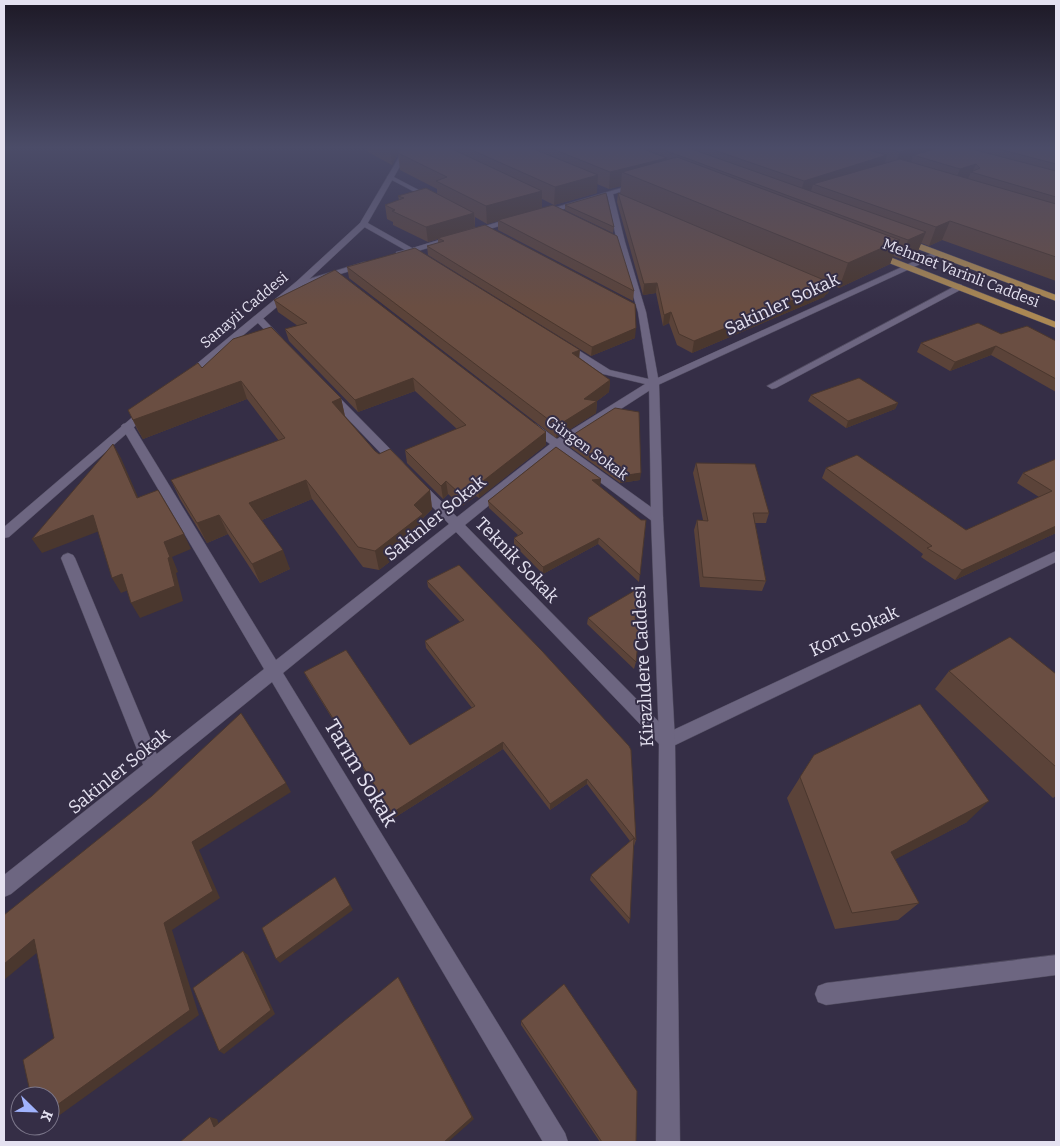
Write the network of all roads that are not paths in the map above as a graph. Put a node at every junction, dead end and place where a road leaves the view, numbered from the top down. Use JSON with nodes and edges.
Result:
{"nodes":[{"id":1,"x":377,"y":200,"type":"edge"},
{"id":2,"x":437,"y":200,"type":"edge"},
{"id":3,"x":586,"y":200,"type":"edge"},
{"id":4,"x":611,"y":200,"type":"edge"},
{"id":5,"x":440,"y":202,"type":"edge"},
{"id":6,"x":542,"y":206,"type":"edge"},
{"id":7,"x":550,"y":210,"type":"junction"},
{"id":8,"x":559,"y":214,"type":"edge"},
{"id":9,"x":533,"y":215,"type":"edge"},
{"id":10,"x":524,"y":218,"type":"edge"},
{"id":11,"x":363,"y":224,"type":"junction"},
{"id":12,"x":480,"y":224,"type":"edge"},
{"id":13,"x":488,"y":228,"type":"junction"},
{"id":14,"x":497,"y":233,"type":"edge"},
{"id":15,"x":898,"y":239,"type":"edge"},
{"id":16,"x":411,"y":250,"type":"junction"},
{"id":17,"x":869,"y":252,"type":"edge"},
{"id":18,"x":938,"y":254,"type":"junction"},
{"id":19,"x":394,"y":255,"type":"edge"},
{"id":20,"x":428,"y":260,"type":"edge"},
{"id":21,"x":369,"y":262,"type":"edge"},
{"id":22,"x":908,"y":267,"type":"junction"},
{"id":23,"x":300,"y":283,"type":"junction"},
{"id":24,"x":959,"y":287,"type":"junction"},
{"id":25,"x":1056,"y":298,"type":"edge"},
{"id":26,"x":258,"y":318,"type":"junction"},
{"id":27,"x":1056,"y":325,"type":"edge"},
{"id":28,"x":558,"y":341,"type":"edge"},
{"id":29,"x":292,"y":354,"type":"edge"},
{"id":30,"x":181,"y":382,"type":"edge"},
{"id":31,"x":319,"y":382,"type":"edge"},
{"id":32,"x":654,"y":383,"type":"junction"},
{"id":33,"x":772,"y":386,"type":"dead end"},
{"id":34,"x":150,"y":407,"type":"edge"},
{"id":35,"x":526,"y":421,"type":"edge"},
{"id":36,"x":127,"y":426,"type":"junction"},
{"id":37,"x":556,"y":445,"type":"junction"},
{"id":38,"x":657,"y":518,"type":"junction"},
{"id":39,"x":456,"y":525,"type":"junction"},
{"id":40,"x":4,"y":534,"type":"edge"},
{"id":41,"x":1056,"y":556,"type":"edge"},
{"id":42,"x":68,"y":558,"type":"dead end"},
{"id":43,"x":273,"y":671,"type":"junction"},
{"id":44,"x":667,"y":740,"type":"junction"},
{"id":45,"x":153,"y":767,"type":"junction"},
{"id":46,"x":4,"y":887,"type":"edge"},
{"id":47,"x":1056,"y":965,"type":"edge"},
{"id":48,"x":826,"y":994,"type":"dead end"},
{"id":49,"x":556,"y":1142,"type":"edge"},
{"id":50,"x":668,"y":1142,"type":"edge"}],
"edges":[{"from":1,"to":11,"type":"street","name":"Sanayii Caddesi"},
{"from":2,"to":5,"type":"street"},
{"from":3,"to":7,"type":"street"},
{"from":4,"to":32,"type":"street","name":"Kirazlıdere Caddesi"},
{"from":6,"to":7,"type":"street"},
{"from":7,"to":8,"type":"street"},
{"from":7,"to":9,"type":"street"},
{"from":10,"to":13,"type":"street"},
{"from":11,"to":16,"type":"street"},
{"from":11,"to":23,"type":"street","name":"Sanayii Caddesi"},
{"from":12,"to":13,"type":"street"},
{"from":13,"to":14,"type":"street"},
{"from":13,"to":16,"type":"street"},
{"from":15,"to":18,"type":"main road","name":"Mehmet Varinli Caddesi"},
{"from":16,"to":19,"type":"street"},
{"from":16,"to":20,"type":"street"},
{"from":17,"to":22,"type":"main road","name":"Mehmet Varinli Caddesi"},
{"from":18,"to":22,"type":"street","name":"Sakinler Sokak"},
{"from":18,"to":25,"type":"main road","name":"Mehmet Varinli Caddesi"},
{"from":21,"to":23,"type":"street"},
{"from":22,"to":24,"type":"main road","name":"Mehmet Varinli Caddesi"},
{"from":22,"to":32,"type":"street","name":"Sakinler Sokak"},
{"from":23,"to":26,"type":"street","name":"Sanayii Caddesi"},
{"from":24,"to":27,"type":"main road","name":"Mehmet Varinli Caddesi"},
{"from":24,"to":33,"type":"street"},
{"from":26,"to":29,"type":"street"},
{"from":26,"to":30,"type":"street","name":"Sanayii Caddesi"},
{"from":28,"to":32,"type":"street"},
{"from":31,"to":39,"type":"street","name":"Teknik Sokak"},
{"from":32,"to":37,"type":"street","name":"Sakinler Sokak"},
{"from":32,"to":38,"type":"street","name":"Kirazlıdere Caddesi"},
{"from":34,"to":36,"type":"street"},
{"from":35,"to":37,"type":"street","name":"Gürgen Sokak"},
{"from":36,"to":40,"type":"street"},
{"from":36,"to":43,"type":"street","name":"Tarım Sokak"},
{"from":37,"to":38,"type":"street","name":"Gürgen Sokak"},
{"from":37,"to":39,"type":"street","name":"Sakinler Sokak"},
{"from":38,"to":44,"type":"street","name":"Kirazlıdere Caddesi"},
{"from":39,"to":43,"type":"street","name":"Sakinler Sokak"},
{"from":39,"to":44,"type":"street","name":"Teknik Sokak"},
{"from":41,"to":44,"type":"street","name":"Koru Sokak"},
{"from":42,"to":45,"type":"street"},
{"from":43,"to":45,"type":"street","name":"Sakinler Sokak"},
{"from":43,"to":49,"type":"street","name":"Tarım Sokak"},
{"from":44,"to":50,"type":"street","name":"Kirazlıdere Caddesi"},
{"from":45,"to":46,"type":"street","name":"Sakinler Sokak"},
{"from":47,"to":48,"type":"street"}]}
